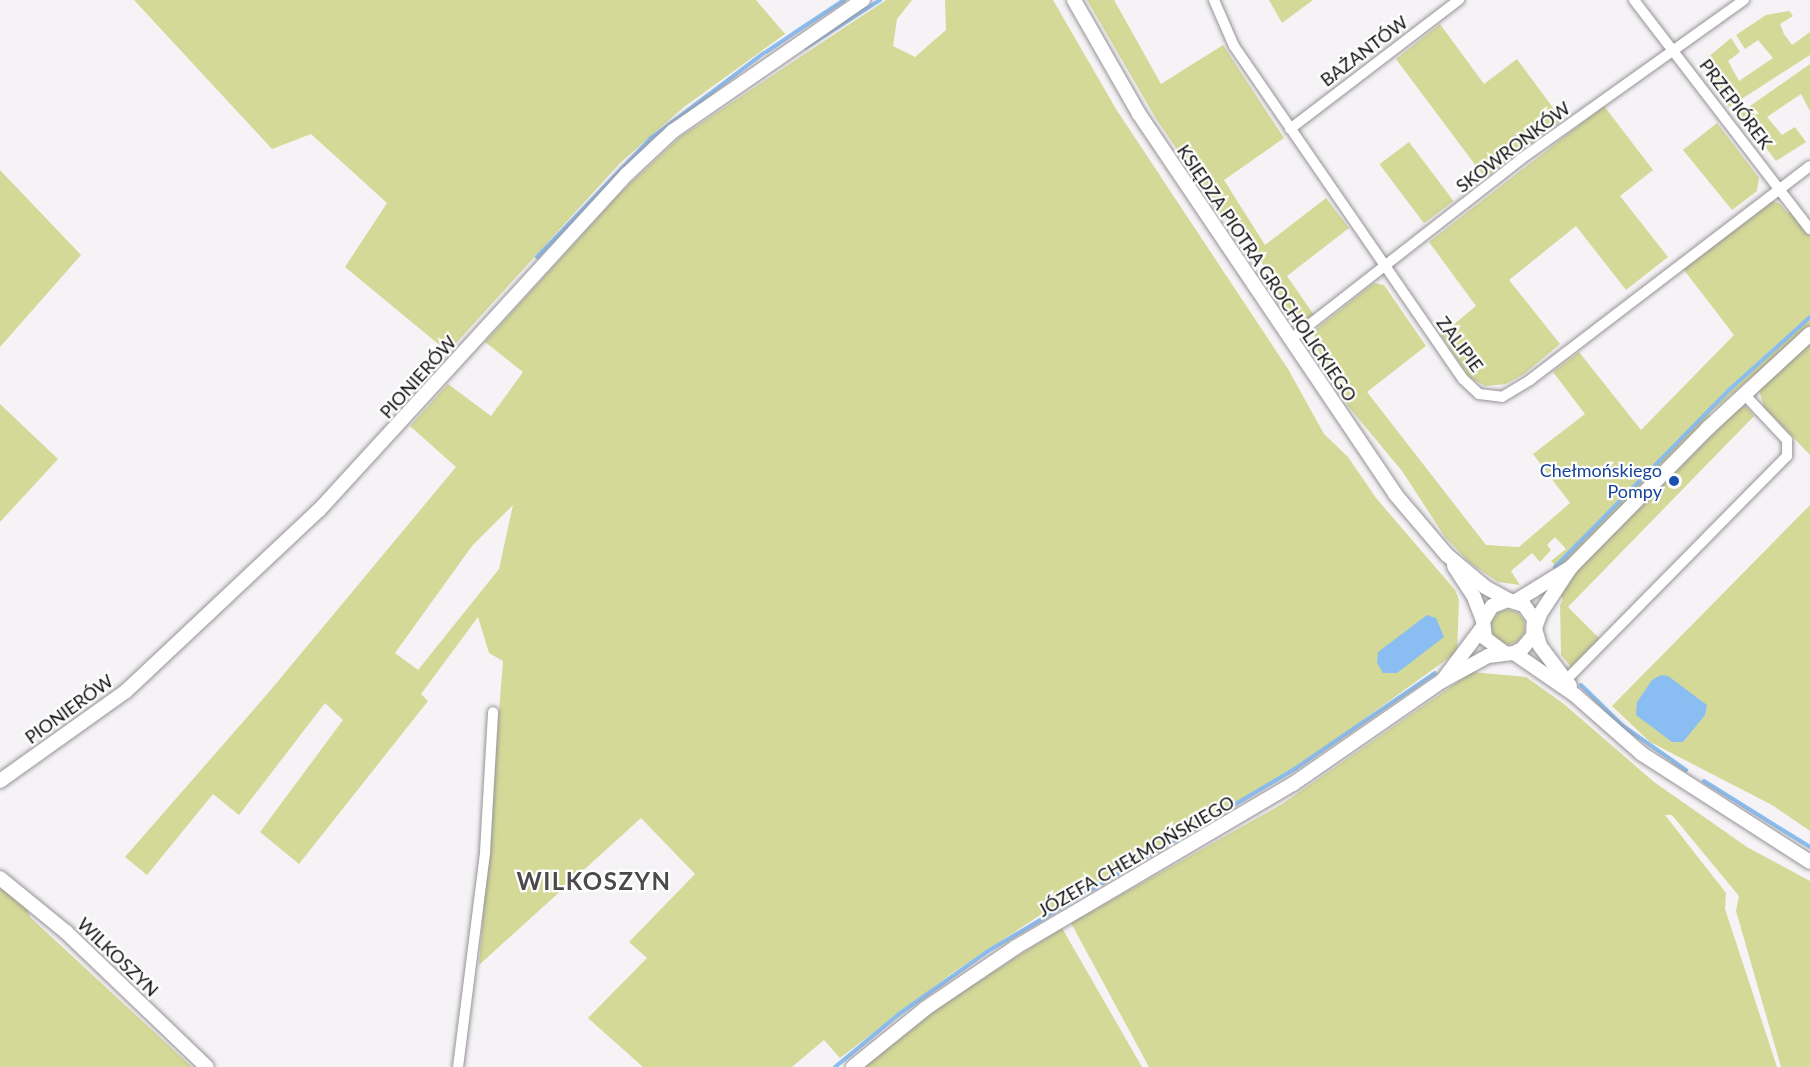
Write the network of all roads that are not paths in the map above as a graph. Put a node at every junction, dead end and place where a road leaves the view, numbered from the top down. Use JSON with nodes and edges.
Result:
{"nodes":[{"id":1,"x":863,"y":0,"type":"edge"},
{"id":2,"x":1074,"y":0,"type":"edge"},
{"id":3,"x":1214,"y":0,"type":"edge"},
{"id":4,"x":1459,"y":0,"type":"edge"},
{"id":5,"x":1635,"y":0,"type":"edge"},
{"id":6,"x":1744,"y":0,"type":"edge"},
{"id":7,"x":1674,"y":48,"type":"junction"},
{"id":8,"x":1290,"y":129,"type":"junction"},
{"id":9,"x":1810,"y":166,"type":"edge"},
{"id":10,"x":1778,"y":188,"type":"junction"},
{"id":11,"x":1810,"y":229,"type":"edge"},
{"id":12,"x":1384,"y":267,"type":"junction"},
{"id":13,"x":1810,"y":334,"type":"edge"},
{"id":14,"x":1291,"y":339,"type":"junction"},
{"id":15,"x":1744,"y":394,"type":"junction"},
{"id":16,"x":1446,"y":555,"type":"junction"},
{"id":17,"x":1571,"y":567,"type":"junction"},
{"id":18,"x":1512,"y":601,"type":"junction"},
{"id":19,"x":1482,"y":625,"type":"junction"},
{"id":20,"x":1535,"y":628,"type":"junction"},
{"id":21,"x":1509,"y":653,"type":"junction"},
{"id":22,"x":1566,"y":680,"type":"junction"},
{"id":23,"x":1442,"y":681,"type":"junction"},
{"id":24,"x":1575,"y":695,"type":"junction"},
{"id":25,"x":493,"y":712,"type":"dead end"},
{"id":26,"x":0,"y":781,"type":"edge"},
{"id":27,"x":1810,"y":862,"type":"edge"},
{"id":28,"x":0,"y":878,"type":"edge"},
{"id":29,"x":207,"y":1067,"type":"edge"},
{"id":30,"x":459,"y":1067,"type":"edge"},
{"id":31,"x":853,"y":1067,"type":"edge"}],
"edges":[{"from":1,"to":26,"type":"street","name":"PIONIERÓW"},
{"from":2,"to":14,"type":"street","name":"KSIĘDZA PIOTRA GROCHOLICKIEGO"},
{"from":3,"to":8,"type":"street","name":"ZALIPIE"},
{"from":4,"to":8,"type":"street","name":"BAŻANTÓW"},
{"from":5,"to":7,"type":"street","name":"PRZEPIÓREK"},
{"from":6,"to":7,"type":"street","name":"SKOWRONKÓW"},
{"from":7,"to":10,"type":"street","name":"PRZEPIÓREK"},
{"from":7,"to":12,"type":"street","name":"SKOWRONKÓW"},
{"from":8,"to":12,"type":"street","name":"ZALIPIE"},
{"from":9,"to":10,"type":"street","name":"ZALIPIE"},
{"from":10,"to":11,"type":"street","name":"PRZEPIÓREK"},
{"from":10,"to":12,"type":"street","name":"ZALIPIE"},
{"from":12,"to":14,"type":"street","name":"SKOWRONKÓW"},
{"from":13,"to":15,"type":"street"},
{"from":14,"to":16,"type":"street","name":"KSIĘDZA PIOTRA GROCHOLICKIEGO"},
{"from":15,"to":17,"type":"street"},
{"from":15,"to":22,"type":"street"},
{"from":16,"to":18,"type":"street","name":"KSIĘDZA PIOTRA GROCHOLICKIEGO"},
{"from":16,"to":19,"type":"street","name":"KSIĘDZA PIOTRA GROCHOLICKIEGO"},
{"from":17,"to":18,"type":"street"},
{"from":17,"to":20,"type":"street"},
{"from":18,"to":19,"type":"street"},
{"from":18,"to":20,"type":"street"},
{"from":19,"to":21,"type":"street"},
{"from":19,"to":23,"type":"street","name":"JÓZEFA CHEŁMOŃSKIEGO"},
{"from":20,"to":21,"type":"street"},
{"from":20,"to":22,"type":"street"},
{"from":21,"to":23,"type":"street","name":"JÓZEFA CHEŁMOŃSKIEGO"},
{"from":21,"to":24,"type":"street"},
{"from":22,"to":24,"type":"street"},
{"from":23,"to":31,"type":"street","name":"JÓZEFA CHEŁMOŃSKIEGO"},
{"from":24,"to":27,"type":"street"},
{"from":25,"to":30,"type":"street"},
{"from":28,"to":29,"type":"street","name":"WILKOSZYN"}]}
